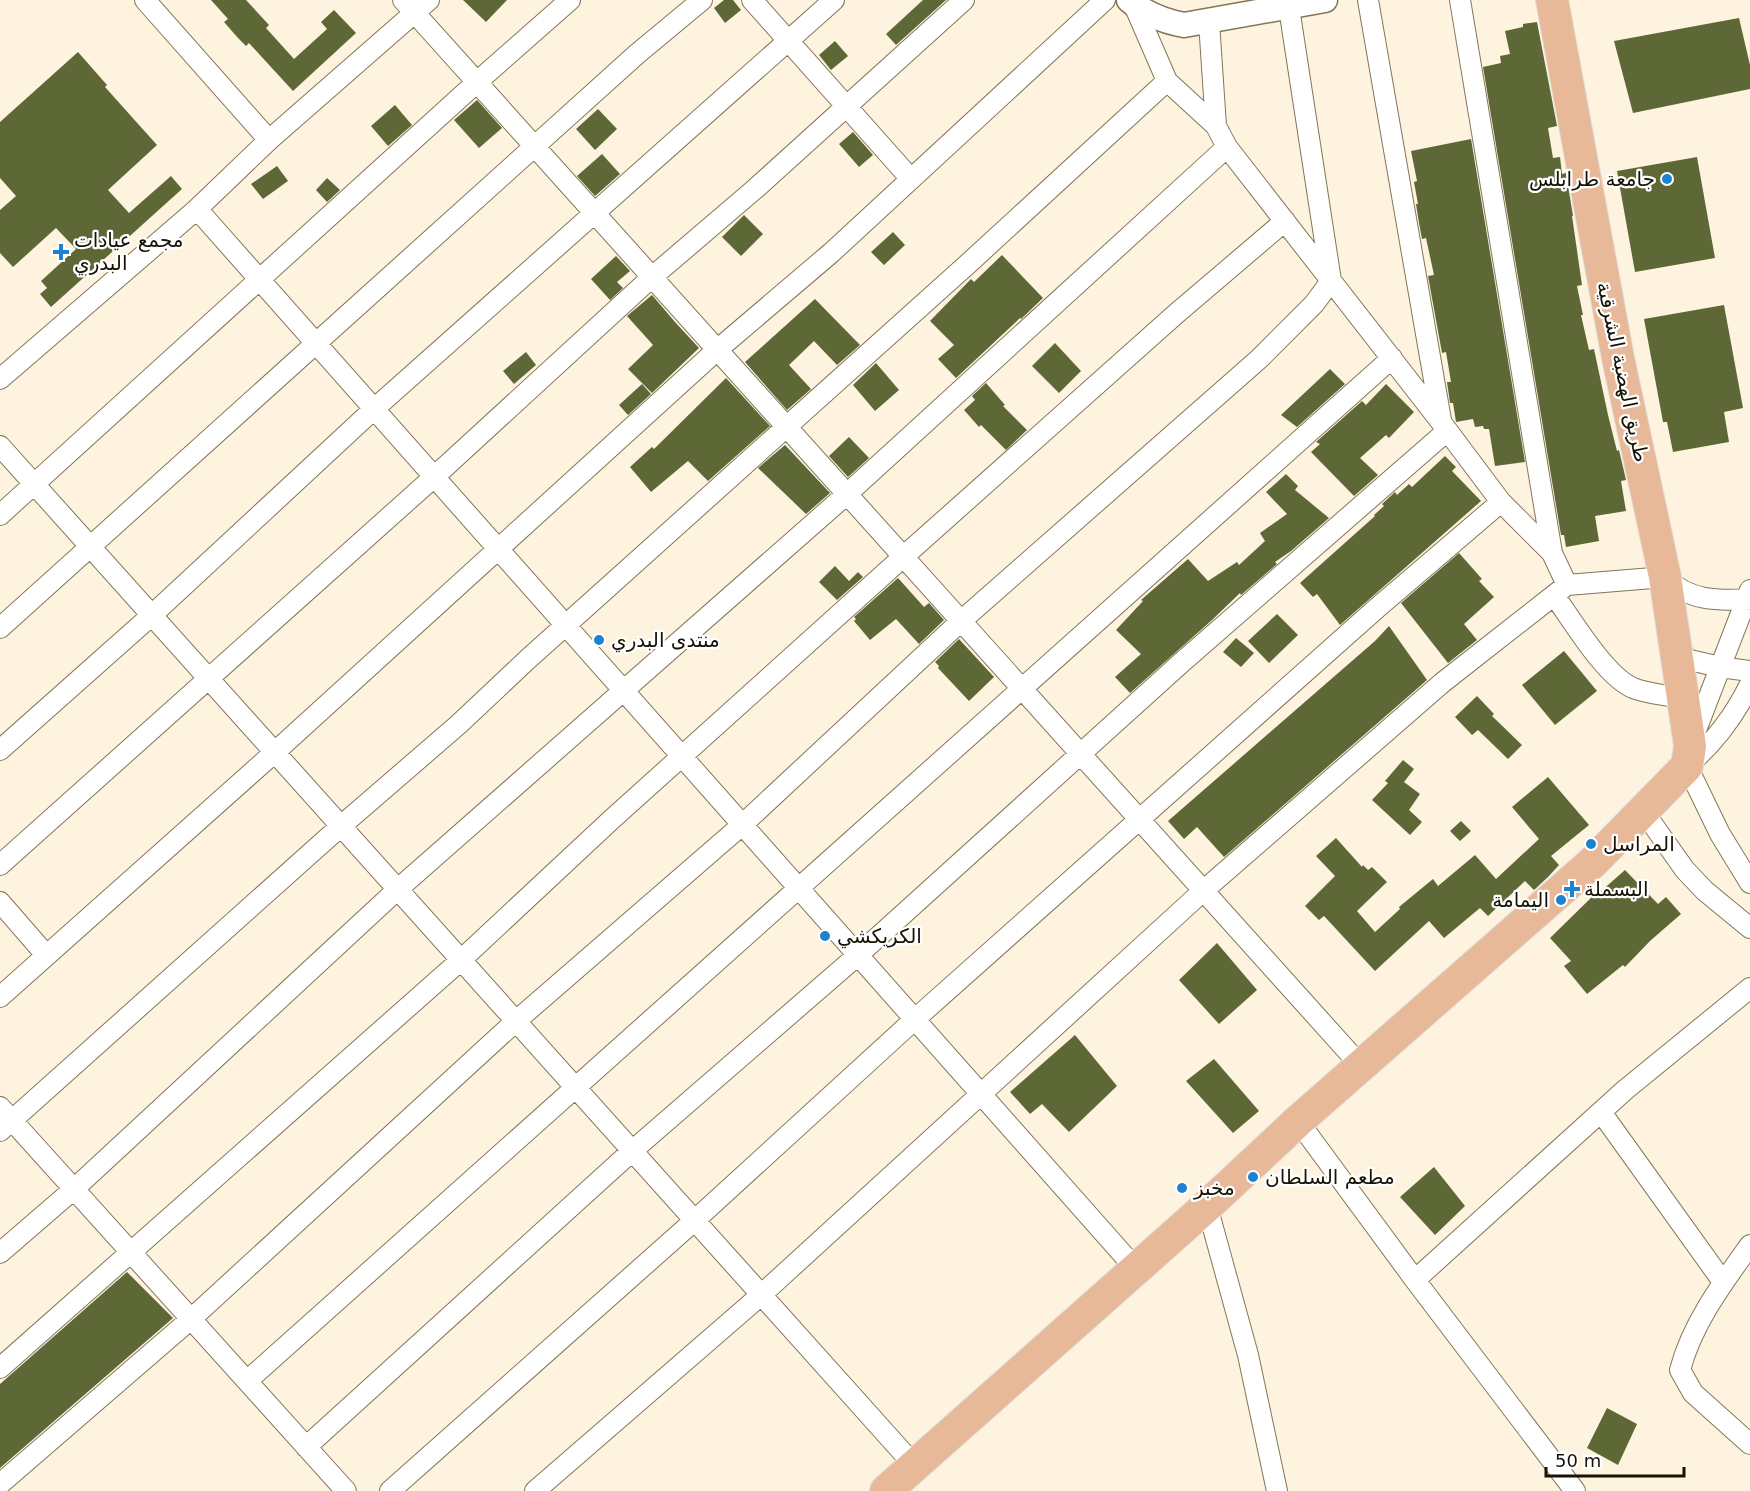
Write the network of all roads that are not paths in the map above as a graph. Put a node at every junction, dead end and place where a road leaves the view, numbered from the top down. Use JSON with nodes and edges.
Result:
{"nodes":[{"id":1,"x":145,"y":0,"type":"edge"},
{"id":2,"x":570,"y":0,"type":"edge"},
{"id":3,"x":702,"y":0,"type":"edge"},
{"id":4,"x":752,"y":0,"type":"edge"},
{"id":5,"x":834,"y":0,"type":"edge"},
{"id":6,"x":964,"y":0,"type":"edge"},
{"id":7,"x":1105,"y":0,"type":"edge"},
{"id":8,"x":1325,"y":0,"type":"edge"},
{"id":9,"x":1368,"y":0,"type":"edge"},
{"id":10,"x":1460,"y":0,"type":"edge"},
{"id":11,"x":1552,"y":0,"type":"edge"},
{"id":12,"x":1132,"y":2,"type":"edge"},
{"id":13,"x":415,"y":4,"type":"edge"},
{"id":14,"x":1288,"y":8,"type":"junction"},
{"id":15,"x":1209,"y":22,"type":"junction"},
{"id":16,"x":788,"y":40,"type":"junction"},
{"id":17,"x":1167,"y":81,"type":"junction"},
{"id":18,"x":477,"y":82,"type":"junction"},
{"id":19,"x":846,"y":106,"type":"junction"},
{"id":20,"x":1216,"y":126,"type":"junction"},
{"id":21,"x":269,"y":140,"type":"junction"},
{"id":22,"x":535,"y":147,"type":"junction"},
{"id":23,"x":1227,"y":147,"type":"junction"},
{"id":24,"x":910,"y":178,"type":"junction"},
{"id":25,"x":197,"y":209,"type":"junction"},
{"id":26,"x":594,"y":213,"type":"junction"},
{"id":27,"x":1284,"y":221,"type":"junction"},
{"id":28,"x":652,"y":277,"type":"junction"},
{"id":29,"x":258,"y":279,"type":"junction"},
{"id":30,"x":1331,"y":281,"type":"junction"},
{"id":31,"x":316,"y":344,"type":"junction"},
{"id":32,"x":717,"y":350,"type":"junction"},
{"id":33,"x":1392,"y":358,"type":"junction"},
{"id":34,"x":0,"y":379,"type":"edge"},
{"id":35,"x":374,"y":409,"type":"junction"},
{"id":36,"x":787,"y":427,"type":"junction"},
{"id":37,"x":1444,"y":427,"type":"junction"},
{"id":38,"x":0,"y":446,"type":"edge"},
{"id":39,"x":434,"y":477,"type":"junction"},
{"id":40,"x":34,"y":484,"type":"junction"},
{"id":41,"x":847,"y":494,"type":"junction"},
{"id":42,"x":1501,"y":502,"type":"junction"},
{"id":43,"x":0,"y":515,"type":"edge"},
{"id":44,"x":90,"y":546,"type":"junction"},
{"id":45,"x":498,"y":549,"type":"junction"},
{"id":46,"x":1552,"y":553,"type":"junction"},
{"id":47,"x":903,"y":557,"type":"junction"},
{"id":48,"x":1665,"y":577,"type":"junction"},
{"id":49,"x":1560,"y":590,"type":"junction"},
{"id":50,"x":1749,"y":596,"type":"edge"},
{"id":51,"x":152,"y":615,"type":"junction"},
{"id":52,"x":961,"y":621,"type":"junction"},
{"id":53,"x":566,"y":626,"type":"junction"},
{"id":54,"x":0,"y":628,"type":"edge"},
{"id":55,"x":1677,"y":657,"type":"junction"},
{"id":56,"x":1720,"y":667,"type":"junction"},
{"id":57,"x":1750,"y":671,"type":"edge"},
{"id":58,"x":209,"y":678,"type":"junction"},
{"id":59,"x":1750,"y":684,"type":"edge"},
{"id":60,"x":1022,"y":690,"type":"junction"},
{"id":61,"x":624,"y":691,"type":"junction"},
{"id":62,"x":1684,"y":699,"type":"junction"},
{"id":63,"x":0,"y":750,"type":"edge"},
{"id":64,"x":275,"y":752,"type":"junction"},
{"id":65,"x":1079,"y":753,"type":"junction"},
{"id":66,"x":1689,"y":756,"type":"junction"},
{"id":67,"x":682,"y":757,"type":"junction"},
{"id":68,"x":1644,"y":812,"type":"junction"},
{"id":69,"x":1140,"y":821,"type":"junction"},
{"id":70,"x":742,"y":825,"type":"junction"},
{"id":71,"x":341,"y":826,"type":"junction"},
{"id":72,"x":0,"y":865,"type":"edge"},
{"id":73,"x":1750,"y":883,"type":"edge"},
{"id":74,"x":398,"y":889,"type":"junction"},
{"id":75,"x":799,"y":889,"type":"junction"},
{"id":76,"x":1203,"y":891,"type":"junction"},
{"id":77,"x":0,"y":902,"type":"edge"},
{"id":78,"x":1750,"y":928,"type":"edge"},
{"id":79,"x":46,"y":955,"type":"junction"},
{"id":80,"x":858,"y":955,"type":"junction"},
{"id":81,"x":461,"y":960,"type":"junction"},
{"id":82,"x":1750,"y":988,"type":"edge"},
{"id":83,"x":0,"y":997,"type":"edge"},
{"id":84,"x":915,"y":1020,"type":"junction"},
{"id":85,"x":516,"y":1021,"type":"junction"},
{"id":86,"x":1360,"y":1066,"type":"junction"},
{"id":87,"x":576,"y":1089,"type":"junction"},
{"id":88,"x":981,"y":1094,"type":"junction"},
{"id":89,"x":1601,"y":1112,"type":"junction"},
{"id":90,"x":4,"y":1119,"type":"edge"},
{"id":91,"x":1298,"y":1121,"type":"junction"},
{"id":92,"x":632,"y":1151,"type":"junction"},
{"id":93,"x":74,"y":1189,"type":"junction"},
{"id":94,"x":1207,"y":1206,"type":"junction"},
{"id":95,"x":694,"y":1221,"type":"junction"},
{"id":96,"x":1750,"y":1245,"type":"edge"},
{"id":97,"x":131,"y":1252,"type":"junction"},
{"id":98,"x":0,"y":1253,"type":"edge"},
{"id":99,"x":1135,"y":1268,"type":"junction"},
{"id":100,"x":1415,"y":1280,"type":"junction"},
{"id":101,"x":1723,"y":1282,"type":"junction"},
{"id":102,"x":761,"y":1294,"type":"junction"},
{"id":103,"x":192,"y":1319,"type":"junction"},
{"id":104,"x":0,"y":1368,"type":"edge"},
{"id":105,"x":247,"y":1381,"type":"junction"},
{"id":106,"x":1750,"y":1444,"type":"edge"},
{"id":107,"x":306,"y":1446,"type":"junction"},
{"id":108,"x":914,"y":1466,"type":"junction"},
{"id":109,"x":0,"y":1484,"type":"edge"},
{"id":110,"x":346,"y":1491,"type":"edge"},
{"id":111,"x":390,"y":1491,"type":"edge"},
{"id":112,"x":535,"y":1491,"type":"edge"},
{"id":113,"x":886,"y":1491,"type":"edge"},
{"id":114,"x":1277,"y":1491,"type":"edge"},
{"id":115,"x":1575,"y":1491,"type":"edge"}],
"edges":[{"from":1,"to":21,"type":"street"},
{"from":2,"to":18,"type":"street"},
{"from":3,"to":22,"type":"street"},
{"from":4,"to":16,"type":"street"},
{"from":5,"to":16,"type":"street"},
{"from":6,"to":19,"type":"street"},
{"from":7,"to":24,"type":"street"},
{"from":8,"to":14,"type":"street"},
{"from":9,"to":37,"type":"street"},
{"from":10,"to":46,"type":"street"},
{"from":11,"to":48,"type":"main road","name":"طريق الهضبة الشرقية"},
{"from":12,"to":15,"type":"street"},
{"from":12,"to":17,"type":"street"},
{"from":13,"to":18,"type":"street"},
{"from":13,"to":21,"type":"street"},
{"from":14,"to":15,"type":"street"},
{"from":14,"to":30,"type":"street"},
{"from":15,"to":20,"type":"street"},
{"from":16,"to":19,"type":"street"},
{"from":16,"to":26,"type":"street"},
{"from":17,"to":20,"type":"street"},
{"from":17,"to":36,"type":"street"},
{"from":18,"to":22,"type":"street"},
{"from":18,"to":29,"type":"street"},
{"from":19,"to":24,"type":"street"},
{"from":19,"to":28,"type":"street"},
{"from":20,"to":23,"type":"street"},
{"from":21,"to":25,"type":"street"},
{"from":22,"to":26,"type":"street"},
{"from":22,"to":31,"type":"street"},
{"from":23,"to":27,"type":"street"},
{"from":23,"to":41,"type":"street"},
{"from":24,"to":32,"type":"street"},
{"from":25,"to":29,"type":"street"},
{"from":25,"to":34,"type":"street"},
{"from":26,"to":28,"type":"street"},
{"from":26,"to":35,"type":"street"},
{"from":27,"to":30,"type":"street"},
{"from":27,"to":47,"type":"street"},
{"from":28,"to":32,"type":"street"},
{"from":28,"to":39,"type":"street"},
{"from":29,"to":31,"type":"street"},
{"from":29,"to":40,"type":"street"},
{"from":30,"to":33,"type":"street"},
{"from":30,"to":52,"type":"street"},
{"from":31,"to":35,"type":"street"},
{"from":31,"to":44,"type":"street"},
{"from":32,"to":36,"type":"street"},
{"from":32,"to":45,"type":"street"},
{"from":33,"to":37,"type":"street"},
{"from":33,"to":60,"type":"street"},
{"from":35,"to":39,"type":"street"},
{"from":35,"to":51,"type":"street"},
{"from":36,"to":41,"type":"street"},
{"from":36,"to":53,"type":"street"},
{"from":37,"to":42,"type":"street"},
{"from":37,"to":65,"type":"street"},
{"from":38,"to":40,"type":"street"},
{"from":39,"to":45,"type":"street"},
{"from":39,"to":58,"type":"street"},
{"from":40,"to":43,"type":"street"},
{"from":40,"to":44,"type":"street"},
{"from":41,"to":47,"type":"street"},
{"from":41,"to":61,"type":"street"},
{"from":42,"to":46,"type":"street"},
{"from":42,"to":69,"type":"street"},
{"from":44,"to":51,"type":"street"},
{"from":44,"to":54,"type":"street"},
{"from":45,"to":53,"type":"street"},
{"from":45,"to":64,"type":"street"},
{"from":46,"to":49,"type":"street"},
{"from":47,"to":52,"type":"street"},
{"from":47,"to":67,"type":"street"},
{"from":48,"to":49,"type":"street"},
{"from":48,"to":50,"type":"street"},
{"from":48,"to":55,"type":"main road","name":"طريق الهضبة الشرقية"},
{"from":49,"to":62,"type":"street"},
{"from":49,"to":76,"type":"street"},
{"from":50,"to":56,"type":"street"},
{"from":51,"to":58,"type":"street"},
{"from":51,"to":63,"type":"street"},
{"from":52,"to":60,"type":"street"},
{"from":52,"to":70,"type":"street"},
{"from":53,"to":61,"type":"street"},
{"from":53,"to":71,"type":"street"},
{"from":55,"to":56,"type":"street"},
{"from":55,"to":62,"type":"main road","name":"طريق الهضبة الشرقية"},
{"from":56,"to":57,"type":"street"},
{"from":56,"to":66,"type":"street"},
{"from":58,"to":64,"type":"street"},
{"from":58,"to":72,"type":"street"},
{"from":59,"to":66,"type":"street"},
{"from":60,"to":65,"type":"street"},
{"from":60,"to":75,"type":"street"},
{"from":61,"to":67,"type":"street"},
{"from":61,"to":74,"type":"street"},
{"from":62,"to":66,"type":"main road","name":"طريق الهضبة الشرقية"},
{"from":64,"to":71,"type":"street"},
{"from":64,"to":79,"type":"street"},
{"from":65,"to":69,"type":"street"},
{"from":65,"to":80,"type":"street"},
{"from":66,"to":68,"type":"main road"},
{"from":66,"to":73,"type":"street"},
{"from":67,"to":70,"type":"street"},
{"from":67,"to":81,"type":"street"},
{"from":68,"to":78,"type":"street"},
{"from":68,"to":86,"type":"main road"},
{"from":69,"to":76,"type":"street"},
{"from":69,"to":84,"type":"street"},
{"from":70,"to":75,"type":"street"},
{"from":70,"to":85,"type":"street"},
{"from":71,"to":74,"type":"street"},
{"from":71,"to":90,"type":"street"},
{"from":74,"to":81,"type":"street"},
{"from":74,"to":93,"type":"street"},
{"from":75,"to":80,"type":"street"},
{"from":75,"to":87,"type":"street"},
{"from":76,"to":86,"type":"street"},
{"from":76,"to":88,"type":"street"},
{"from":77,"to":79,"type":"street"},
{"from":79,"to":83,"type":"street"},
{"from":80,"to":84,"type":"street"},
{"from":80,"to":92,"type":"street"},
{"from":81,"to":85,"type":"street"},
{"from":81,"to":97,"type":"street"},
{"from":82,"to":89,"type":"street"},
{"from":84,"to":88,"type":"street"},
{"from":84,"to":95,"type":"street"},
{"from":85,"to":87,"type":"street"},
{"from":85,"to":103,"type":"street"},
{"from":86,"to":91,"type":"main road"},
{"from":87,"to":92,"type":"street"},
{"from":87,"to":105,"type":"street"},
{"from":88,"to":99,"type":"street"},
{"from":88,"to":102,"type":"street"},
{"from":89,"to":100,"type":"street"},
{"from":89,"to":101,"type":"street"},
{"from":90,"to":93,"type":"street"},
{"from":91,"to":94,"type":"main road"},
{"from":91,"to":100,"type":"street"},
{"from":92,"to":95,"type":"street"},
{"from":92,"to":107,"type":"street"},
{"from":93,"to":97,"type":"street"},
{"from":93,"to":98,"type":"street"},
{"from":94,"to":99,"type":"main road"},
{"from":94,"to":114,"type":"street"},
{"from":95,"to":102,"type":"street"},
{"from":95,"to":111,"type":"street"},
{"from":96,"to":101,"type":"street"},
{"from":97,"to":103,"type":"street"},
{"from":97,"to":104,"type":"street"},
{"from":99,"to":108,"type":"main road"},
{"from":100,"to":115,"type":"street"},
{"from":101,"to":106,"type":"street"},
{"from":102,"to":108,"type":"street"},
{"from":102,"to":112,"type":"street"},
{"from":103,"to":105,"type":"street"},
{"from":103,"to":109,"type":"street"},
{"from":105,"to":107,"type":"street"},
{"from":107,"to":110,"type":"street"},
{"from":108,"to":113,"type":"main road"}]}
